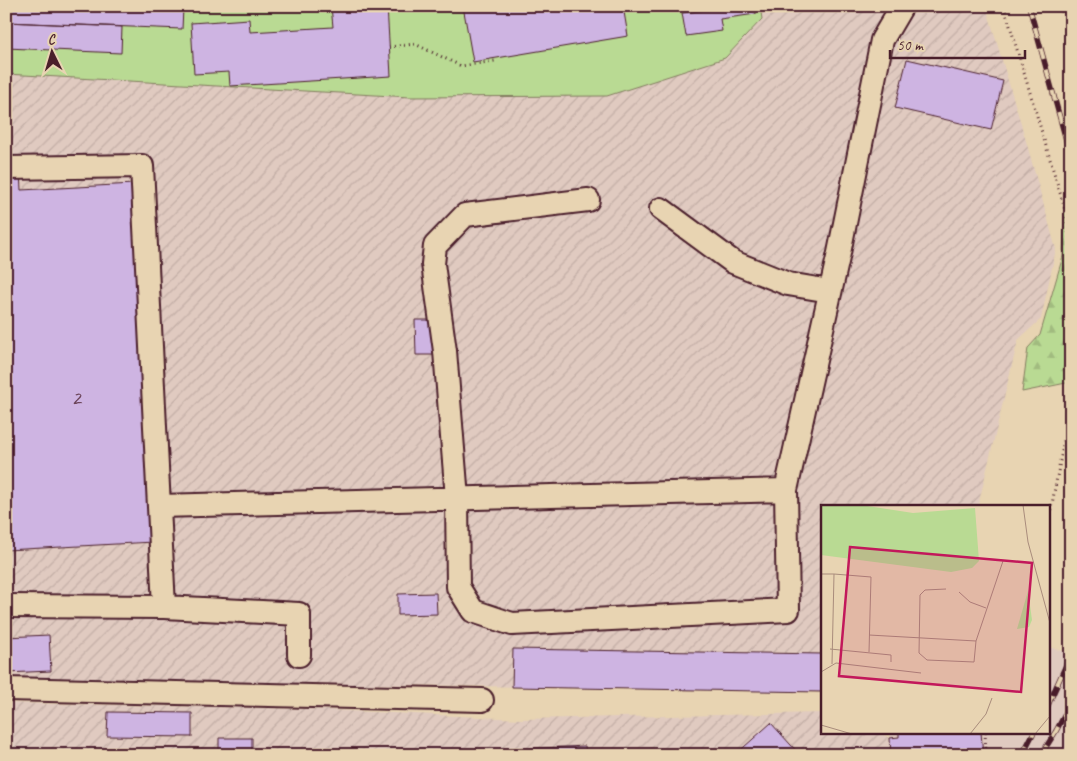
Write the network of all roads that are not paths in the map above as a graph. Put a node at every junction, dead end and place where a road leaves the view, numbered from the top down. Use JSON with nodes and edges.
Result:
{"nodes":[{"id":1,"x":902,"y":6,"type":"edge"},
{"id":2,"x":6,"y":168,"type":"edge"},
{"id":3,"x":588,"y":200,"type":"dead end"},
{"id":4,"x":661,"y":209,"type":"dead end"},
{"id":5,"x":830,"y":291,"type":"junction"},
{"id":6,"x":786,"y":490,"type":"junction"},
{"id":7,"x":457,"y":498,"type":"junction"},
{"id":8,"x":159,"y":506,"type":"junction"},
{"id":9,"x":6,"y":606,"type":"edge"},
{"id":10,"x":164,"y":607,"type":"junction"},
{"id":11,"x":299,"y":655,"type":"dead end"},
{"id":12,"x":6,"y":689,"type":"edge"},
{"id":13,"x":482,"y":700,"type":"dead end"}],
"edges":[{"from":1,"to":5,"type":"street"},
{"from":2,"to":8,"type":"street"},
{"from":3,"to":7,"type":"street"},
{"from":4,"to":5,"type":"street"},
{"from":5,"to":6,"type":"street"},
{"from":6,"to":7,"type":"street"},
{"from":6,"to":7,"type":"street"},
{"from":7,"to":8,"type":"street"},
{"from":8,"to":10,"type":"street"},
{"from":9,"to":10,"type":"street"},
{"from":10,"to":11,"type":"street"},
{"from":12,"to":13,"type":"street"}]}
